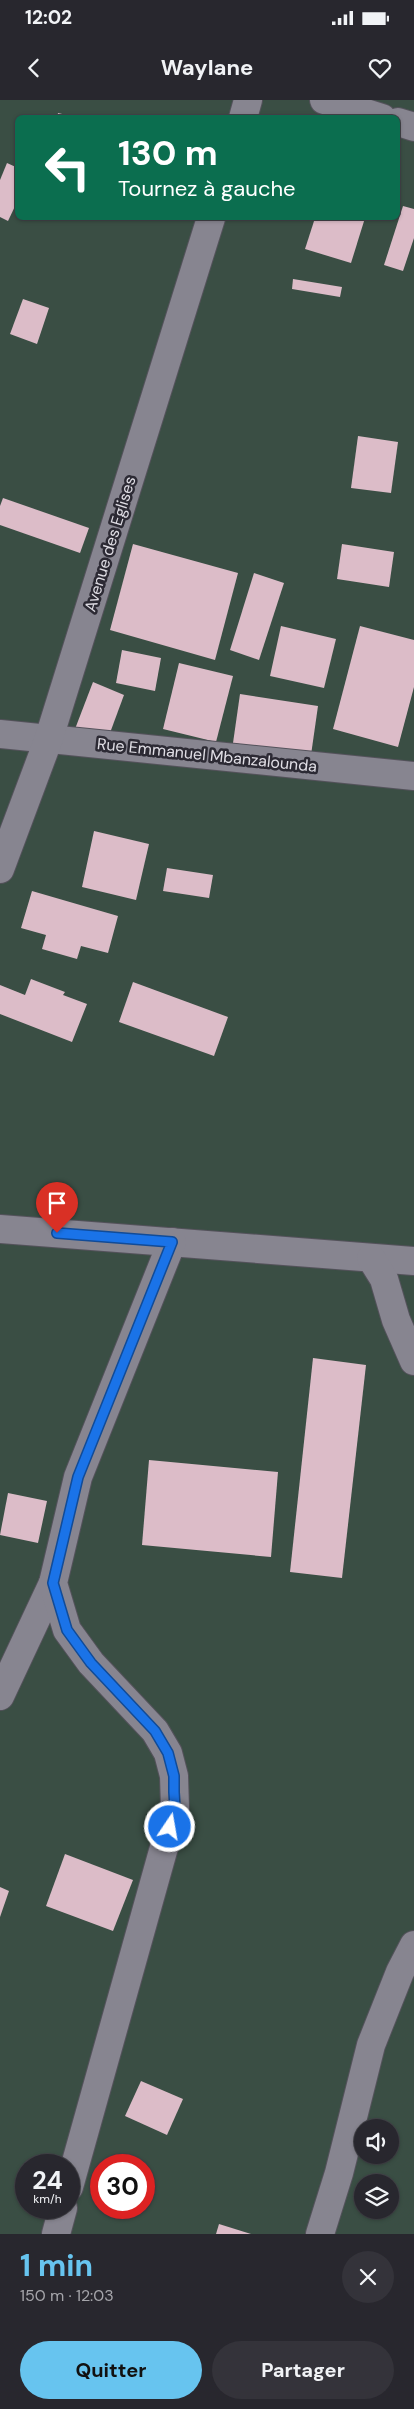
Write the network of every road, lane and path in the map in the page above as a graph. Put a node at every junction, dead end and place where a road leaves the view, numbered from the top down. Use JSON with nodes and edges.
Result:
{"nodes":[{"id":1,"x":248,"y":100,"type":"edge"},
{"id":2,"x":324,"y":100,"type":"edge"},
{"id":3,"x":244,"y":115,"type":"edge"},
{"id":4,"x":372,"y":115,"type":"edge"},
{"id":5,"x":400,"y":123,"type":"edge"},
{"id":6,"x":414,"y":127,"type":"edge"},
{"id":7,"x":211,"y":220,"type":"edge"},
{"id":8,"x":0,"y":734,"type":"edge"},
{"id":9,"x":50,"y":738,"type":"junction"},
{"id":10,"x":413,"y":773,"type":"edge"},
{"id":11,"x":0,"y":869,"type":"edge"},
{"id":12,"x":0,"y":1229,"type":"edge"},
{"id":13,"x":172,"y":1242,"type":"junction"},
{"id":14,"x":371,"y":1258,"type":"junction"},
{"id":15,"x":414,"y":1261,"type":"edge"},
{"id":16,"x":414,"y":1361,"type":"edge"},
{"id":17,"x":53,"y":1583,"type":"junction"},
{"id":18,"x":0,"y":1696,"type":"edge"},
{"id":19,"x":414,"y":1945,"type":"edge"},
{"id":20,"x":78,"y":2154,"type":"edge"},
{"id":21,"x":60,"y":2219,"type":"edge"},
{"id":22,"x":56,"y":2234,"type":"edge"},
{"id":23,"x":320,"y":2234,"type":"edge"}],
"edges":[{"from":1,"to":3,"type":"street"},
{"from":2,"to":4,"type":"street"},
{"from":5,"to":6,"type":"street"},
{"from":7,"to":9,"type":"street","name":"Avenue des Eglises"},
{"from":8,"to":9,"type":"street","name":"Rue Emmanuel Mbanzalounda"},
{"from":9,"to":10,"type":"street","name":"Rue Emmanuel Mbanzalounda"},
{"from":9,"to":11,"type":"street","name":"Avenue des Eglises"},
{"from":12,"to":13,"type":"street"},
{"from":13,"to":14,"type":"street"},
{"from":13,"to":17,"type":"street"},
{"from":14,"to":15,"type":"street"},
{"from":14,"to":16,"type":"street"},
{"from":17,"to":18,"type":"street"},
{"from":17,"to":20,"type":"street"},
{"from":19,"to":23,"type":"street"},
{"from":21,"to":22,"type":"street"}]}
